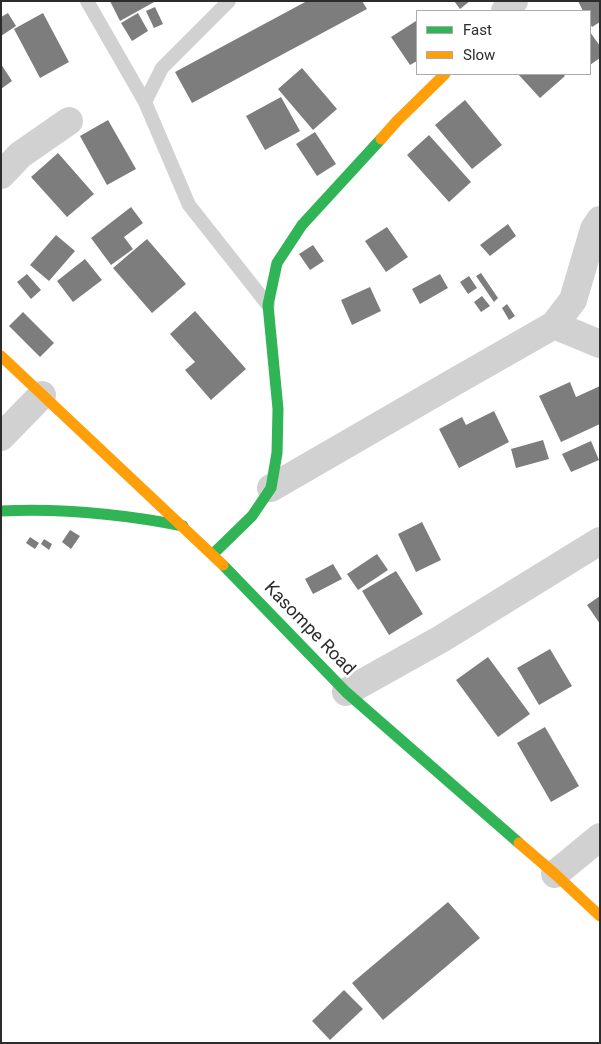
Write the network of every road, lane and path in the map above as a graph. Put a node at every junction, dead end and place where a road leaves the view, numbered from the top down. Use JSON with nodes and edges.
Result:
{"nodes":[{"id":1,"x":87,"y":1,"type":"edge"},
{"id":2,"x":229,"y":1,"type":"edge"},
{"id":3,"x":445,"y":75,"type":"edge"},
{"id":4,"x":145,"y":102,"type":"junction"},
{"id":5,"x":69,"y":121,"type":"dead end"},
{"id":6,"x":1,"y":174,"type":"edge"},
{"id":7,"x":600,"y":220,"type":"edge"},
{"id":8,"x":268,"y":305,"type":"junction"},
{"id":9,"x":554,"y":325,"type":"junction"},
{"id":10,"x":600,"y":344,"type":"edge"},
{"id":11,"x":1,"y":356,"type":"edge"},
{"id":12,"x":42,"y":395,"type":"junction"},
{"id":13,"x":1,"y":437,"type":"edge"},
{"id":14,"x":271,"y":488,"type":"junction"},
{"id":15,"x":1,"y":511,"type":"edge"},
{"id":16,"x":183,"y":526,"type":"junction"},
{"id":17,"x":600,"y":541,"type":"edge"},
{"id":18,"x":213,"y":554,"type":"junction"},
{"id":19,"x":346,"y":692,"type":"junction"},
{"id":20,"x":600,"y":837,"type":"edge"},
{"id":21,"x":555,"y":874,"type":"junction"},
{"id":22,"x":600,"y":916,"type":"edge"}],
"edges":[{"from":1,"to":4,"type":"lane"},
{"from":2,"to":4,"type":"lane"},
{"from":3,"to":8,"type":"street"},
{"from":4,"to":8,"type":"lane"},
{"from":5,"to":6,"type":"street"},
{"from":7,"to":9,"type":"street"},
{"from":8,"to":14,"type":"street"},
{"from":9,"to":10,"type":"street"},
{"from":9,"to":14,"type":"street"},
{"from":11,"to":12,"type":"street","name":"Kasompe Road"},
{"from":12,"to":13,"type":"street"},
{"from":12,"to":16,"type":"street","name":"Kasompe Road"},
{"from":14,"to":18,"type":"street"},
{"from":15,"to":16,"type":"street"},
{"from":16,"to":18,"type":"street","name":"Kasompe Road"},
{"from":17,"to":19,"type":"street"},
{"from":18,"to":19,"type":"street","name":"Kasompe Road"},
{"from":19,"to":21,"type":"street","name":"Kasompe Road"},
{"from":20,"to":21,"type":"street"},
{"from":21,"to":22,"type":"street","name":"Kasompe Road"}]}
